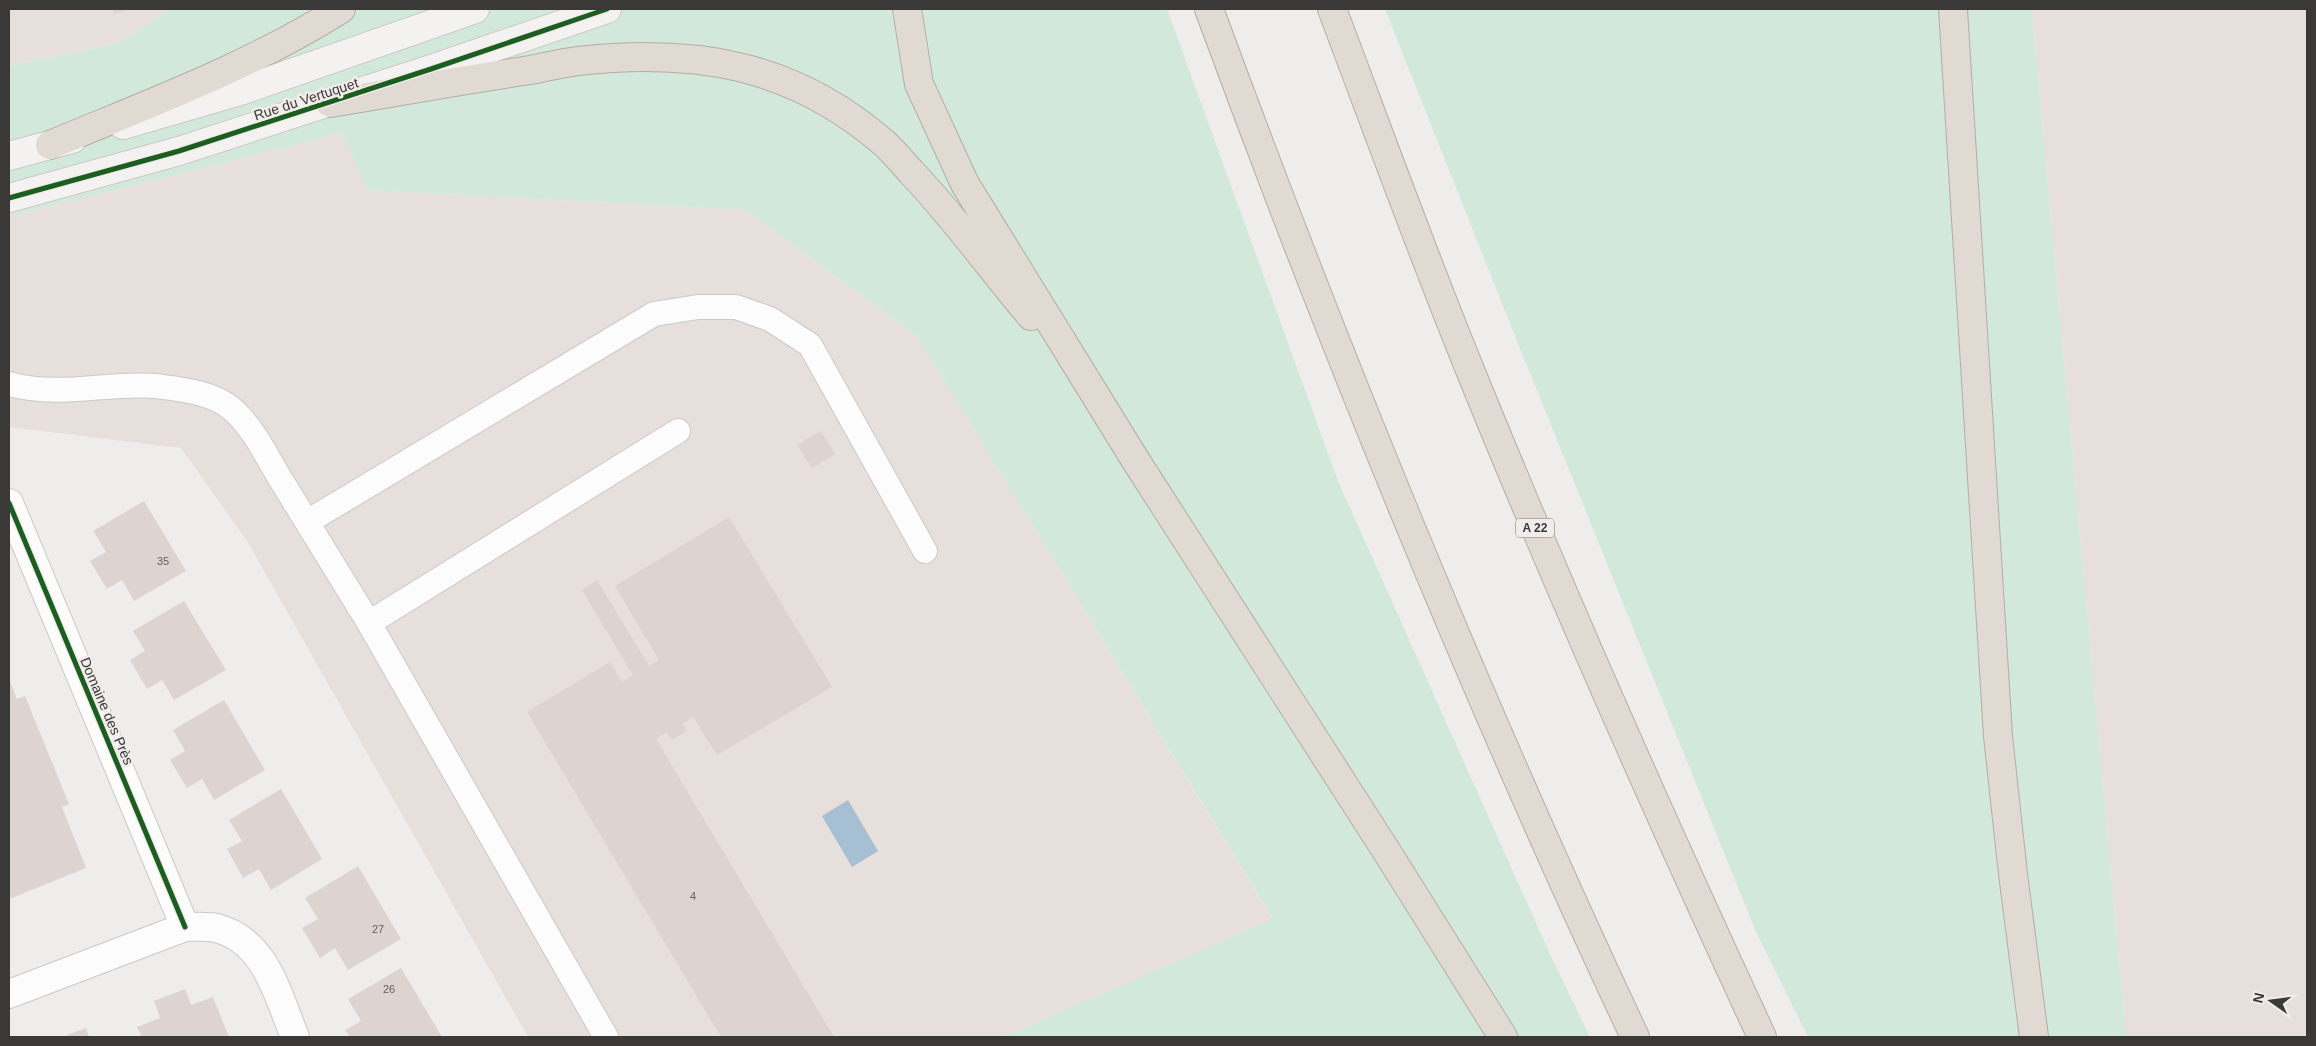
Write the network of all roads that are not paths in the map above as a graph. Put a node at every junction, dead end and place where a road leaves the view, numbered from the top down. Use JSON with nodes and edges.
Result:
{"nodes":[{"id":1,"x":341,"y":9,"type":"edge"},
{"id":2,"x":475,"y":9,"type":"edge"},
{"id":3,"x":606,"y":9,"type":"edge"},
{"id":4,"x":906,"y":9,"type":"edge"},
{"id":5,"x":1209,"y":9,"type":"edge"},
{"id":6,"x":1332,"y":9,"type":"edge"},
{"id":7,"x":1954,"y":9,"type":"edge"},
{"id":8,"x":330,"y":103,"type":"junction"},
{"id":9,"x":50,"y":145,"type":"junction"},
{"id":10,"x":9,"y":156,"type":"edge"},
{"id":11,"x":9,"y":198,"type":"edge"},
{"id":12,"x":9,"y":384,"type":"edge"},
{"id":13,"x":1091,"y":390,"type":"junction"},
{"id":14,"x":678,"y":431,"type":"dead end"},
{"id":15,"x":9,"y":503,"type":"edge"},
{"id":16,"x":307,"y":522,"type":"junction"},
{"id":17,"x":925,"y":551,"type":"dead end"},
{"id":18,"x":369,"y":623,"type":"junction"},
{"id":19,"x":185,"y":927,"type":"junction"},
{"id":20,"x":9,"y":994,"type":"edge"},
{"id":21,"x":295,"y":1037,"type":"edge"},
{"id":22,"x":606,"y":1037,"type":"edge"},
{"id":23,"x":1503,"y":1037,"type":"edge"},
{"id":24,"x":1636,"y":1037,"type":"edge"},
{"id":25,"x":1762,"y":1037,"type":"edge"},
{"id":26,"x":2034,"y":1037,"type":"edge"}],
"edges":[{"from":1,"to":9,"type":"highway"},
{"from":2,"to":9,"type":"street","name":"Rue du Vertuquet"},
{"from":3,"to":8,"type":"street","name":"Rue du Vertuquet"},
{"from":4,"to":13,"type":"highway"},
{"from":5,"to":24,"type":"highway"},
{"from":6,"to":25,"type":"highway","number":"A 22"},
{"from":7,"to":26,"type":"highway"},
{"from":8,"to":11,"type":"street","name":"Rue du Vertuquet"},
{"from":8,"to":13,"type":"highway"},
{"from":9,"to":10,"type":"street","name":"Rue du Vertuquet"},
{"from":12,"to":16,"type":"lane"},
{"from":13,"to":23,"type":"highway"},
{"from":14,"to":18,"type":"lane"},
{"from":15,"to":19,"type":"street","name":"Domaine des Près"},
{"from":16,"to":17,"type":"lane"},
{"from":16,"to":18,"type":"lane"},
{"from":18,"to":22,"type":"lane"},
{"from":19,"to":20,"type":"street"},
{"from":19,"to":21,"type":"street"}]}
